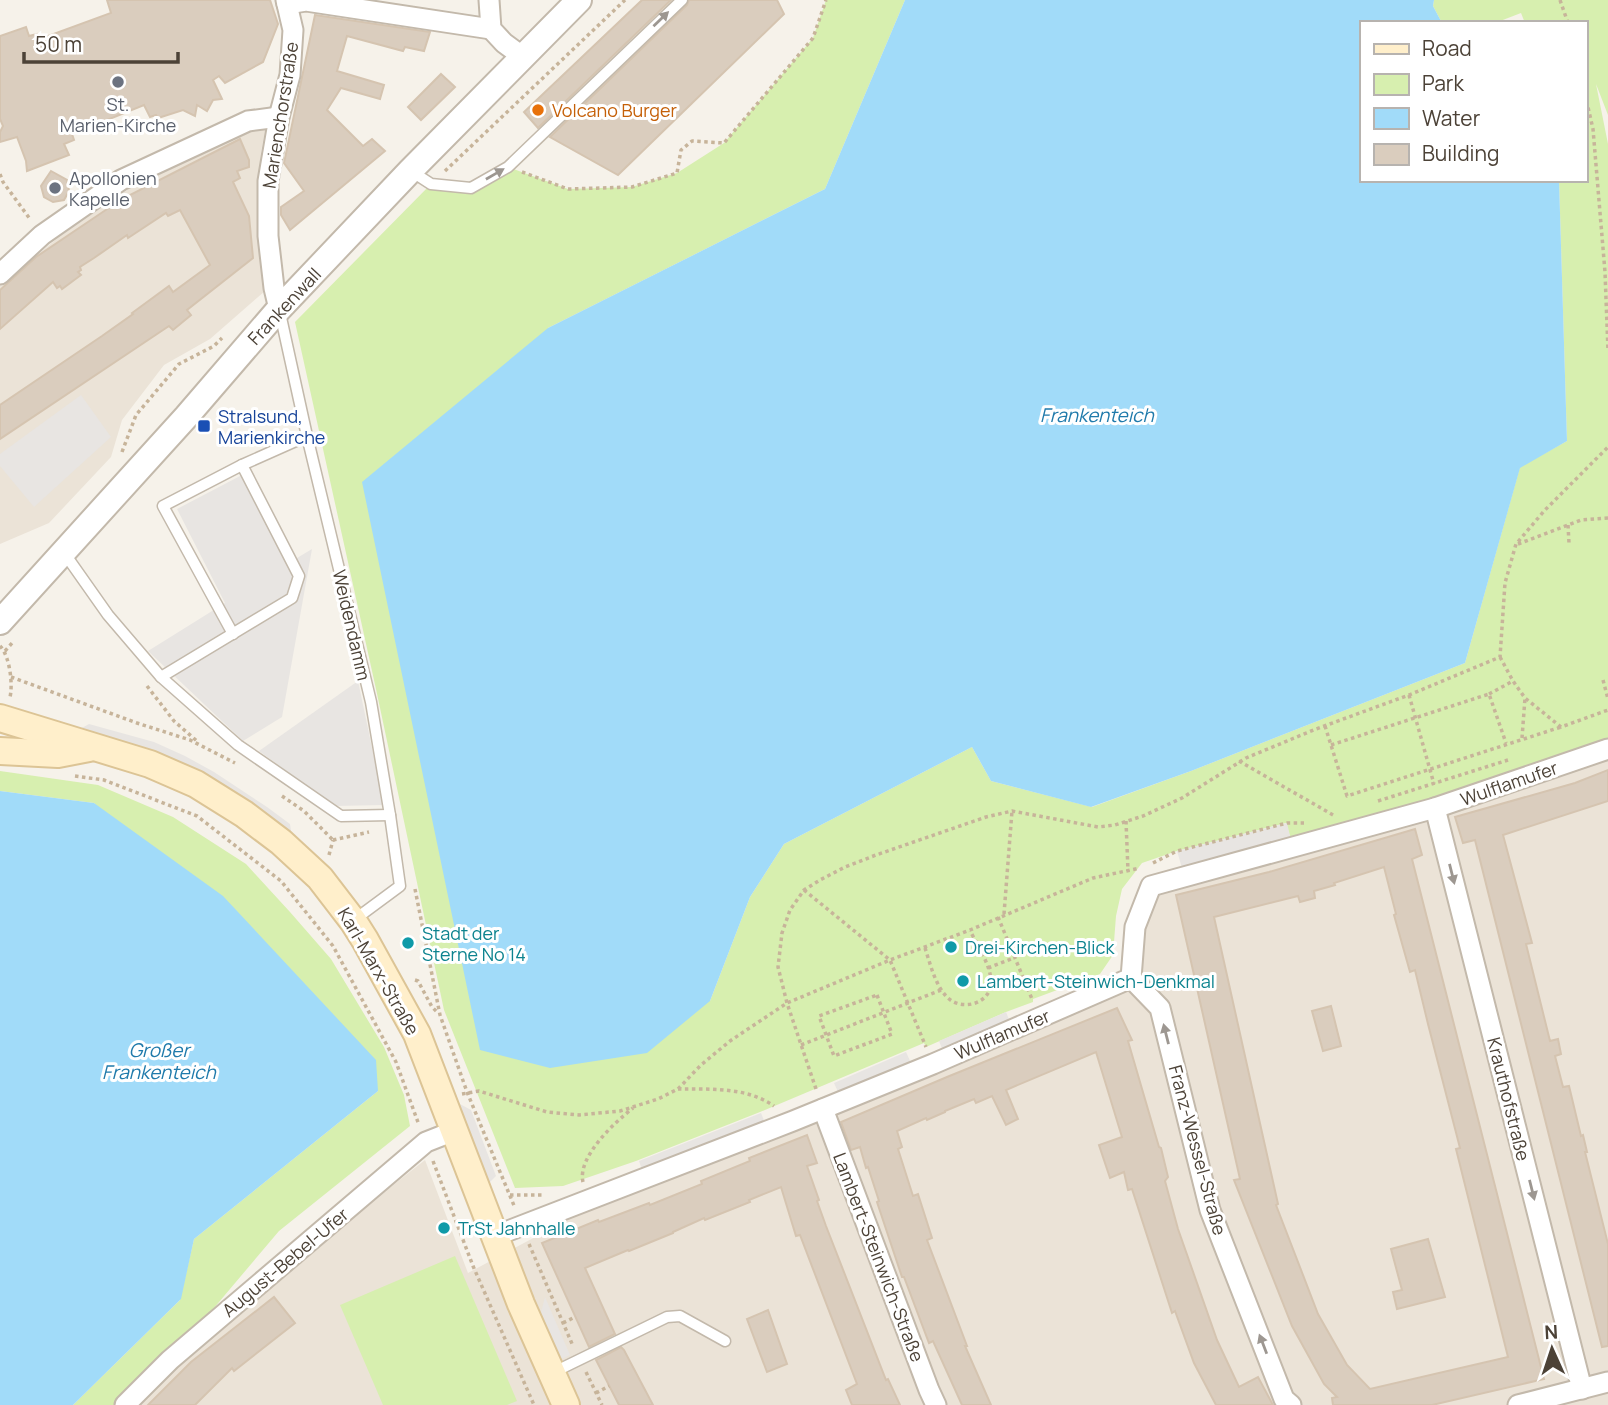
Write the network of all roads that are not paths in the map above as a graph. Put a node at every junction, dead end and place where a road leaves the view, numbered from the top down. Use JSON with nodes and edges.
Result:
{"nodes":[{"id":1,"x":489,"y":0,"type":"edge"},
{"id":2,"x":579,"y":0,"type":"edge"},
{"id":3,"x":682,"y":0,"type":"edge"},
{"id":4,"x":287,"y":2,"type":"edge"},
{"id":5,"x":491,"y":29,"type":"junction"},
{"id":6,"x":523,"y":57,"type":"junction"},
{"id":7,"x":278,"y":117,"type":"junction"},
{"id":8,"x":421,"y":178,"type":"junction"},
{"id":9,"x":3,"y":266,"type":"edge"},
{"id":10,"x":279,"y":309,"type":"junction"},
{"id":11,"x":307,"y":436,"type":"junction"},
{"id":12,"x":242,"y":465,"type":"junction"},
{"id":13,"x":64,"y":552,"type":"junction"},
{"id":14,"x":0,"y":622,"type":"edge"},
{"id":15,"x":233,"y":634,"type":"junction"},
{"id":16,"x":161,"y":677,"type":"junction"},
{"id":17,"x":0,"y":718,"type":"edge"},
{"id":18,"x":98,"y":747,"type":"junction"},
{"id":19,"x":1608,"y":749,"type":"edge"},
{"id":20,"x":0,"y":751,"type":"edge"},
{"id":21,"x":1435,"y":808,"type":"junction"},
{"id":22,"x":390,"y":815,"type":"junction"},
{"id":23,"x":353,"y":921,"type":"junction"},
{"id":24,"x":1131,"y":978,"type":"junction"},
{"id":25,"x":823,"y":1109,"type":"junction"},
{"id":26,"x":454,"y":1131,"type":"junction"},
{"id":27,"x":495,"y":1236,"type":"junction"},
{"id":28,"x":725,"y":1341,"type":"dead end"},
{"id":29,"x":551,"y":1373,"type":"junction"},
{"id":30,"x":1608,"y":1382,"type":"edge"},
{"id":31,"x":1582,"y":1389,"type":"junction"},
{"id":32,"x":125,"y":1405,"type":"edge"},
{"id":33,"x":566,"y":1405,"type":"edge"},
{"id":34,"x":936,"y":1405,"type":"edge"},
{"id":35,"x":1291,"y":1405,"type":"edge"},
{"id":36,"x":1518,"y":1405,"type":"edge"}],
"edges":[{"from":1,"to":5,"type":"street"},
{"from":2,"to":6,"type":"street","name":"Frankenwall"},
{"from":8,"to":3,"type":"lane","one_way":true},
{"from":4,"to":5,"type":"street"},
{"from":4,"to":7,"type":"street","name":"Marienchorstraße"},
{"from":5,"to":6,"type":"street"},
{"from":6,"to":8,"type":"street","name":"Frankenwall"},
{"from":7,"to":9,"type":"street"},
{"from":7,"to":10,"type":"street","name":"Marienchorstraße"},
{"from":8,"to":10,"type":"street","name":"Frankenwall"},
{"from":10,"to":11,"type":"lane","name":"Weidendamm"},
{"from":10,"to":13,"type":"street","name":"Frankenwall"},
{"from":11,"to":12,"type":"lane"},
{"from":11,"to":22,"type":"lane","name":"Weidendamm"},
{"from":12,"to":15,"type":"lane"},
{"from":12,"to":15,"type":"lane"},
{"from":13,"to":14,"type":"street","name":"Frankenwall"},
{"from":13,"to":16,"type":"lane"},
{"from":15,"to":16,"type":"lane"},
{"from":16,"to":22,"type":"lane"},
{"from":17,"to":18,"type":"main road","name":"Karl-Marx-Straße"},
{"from":18,"to":20,"type":"main road"},
{"from":18,"to":23,"type":"main road","name":"Karl-Marx-Straße"},
{"from":19,"to":21,"type":"street","name":"Wulflamufer"},
{"from":21,"to":24,"type":"street","name":"Wulflamufer"},
{"from":21,"to":31,"type":"street","name":"Krauthofstraße","one_way":true},
{"from":22,"to":23,"type":"lane","name":"Weidendamm"},
{"from":23,"to":26,"type":"main road","name":"Karl-Marx-Straße"},
{"from":24,"to":25,"type":"street","name":"Wulflamufer"},
{"from":35,"to":24,"type":"street","name":"Franz-Wessel-Straße","one_way":true},
{"from":25,"to":27,"type":"street","name":"Wulflamufer"},
{"from":25,"to":34,"type":"street","name":"Lambert-Steinwich-Straße"},
{"from":26,"to":27,"type":"main road","name":"Karl-Marx-Straße"},
{"from":26,"to":32,"type":"street","name":"August-Bebel-Ufer"},
{"from":27,"to":29,"type":"main road","name":"Karl-Marx-Straße"},
{"from":28,"to":29,"type":"lane"},
{"from":29,"to":33,"type":"main road","name":"Karl-Marx-Straße"},
{"from":30,"to":31,"type":"street"},
{"from":31,"to":36,"type":"street"}]}
